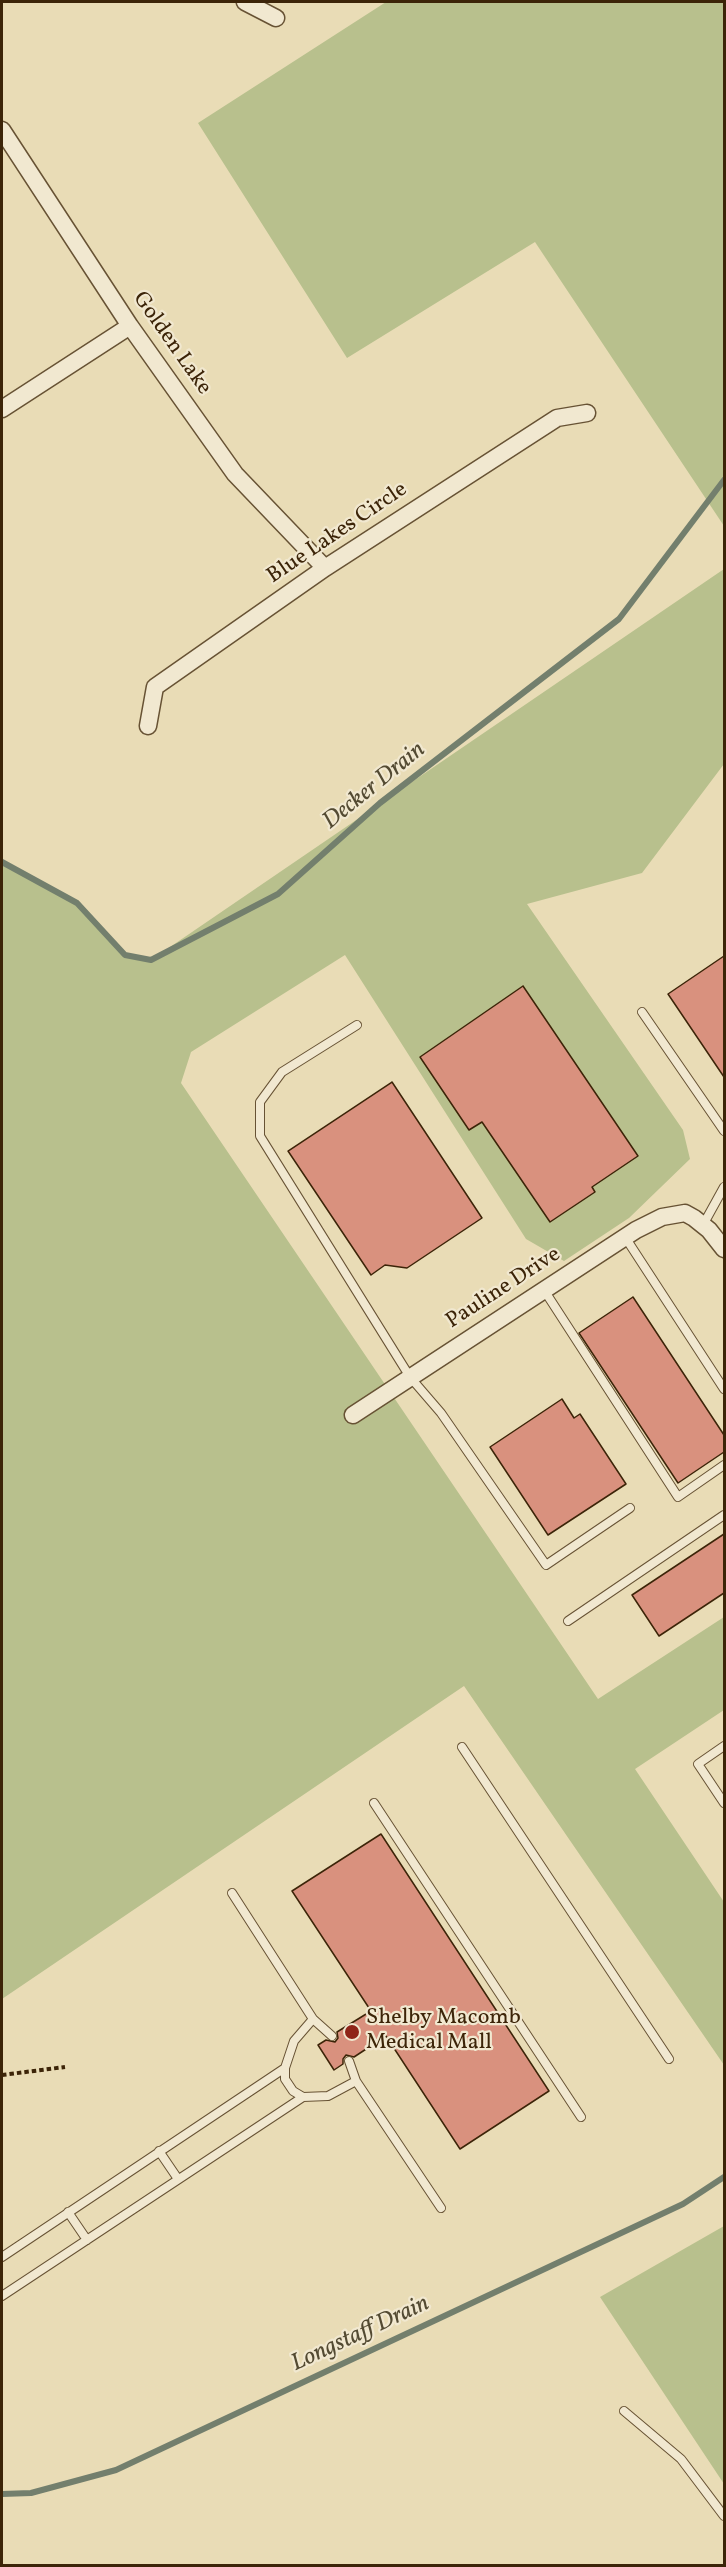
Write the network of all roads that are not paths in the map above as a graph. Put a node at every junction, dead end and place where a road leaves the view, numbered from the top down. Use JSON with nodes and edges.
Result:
{"nodes":[{"id":1,"x":245,"y":2,"type":"edge"},
{"id":2,"x":276,"y":18,"type":"dead end"},
{"id":3,"x":2,"y":130,"type":"edge"},
{"id":4,"x":130,"y":326,"type":"junction"},
{"id":5,"x":2,"y":410,"type":"edge"},
{"id":6,"x":587,"y":413,"type":"dead end"},
{"id":7,"x":325,"y":568,"type":"junction"},
{"id":8,"x":148,"y":726,"type":"dead end"},
{"id":9,"x":642,"y":1012,"type":"dead end"},
{"id":10,"x":357,"y":1025,"type":"dead end"},
{"id":11,"x":724,"y":1131,"type":"edge"},
{"id":12,"x":724,"y":1187,"type":"edge"},
{"id":13,"x":704,"y":1225,"type":"junction"},
{"id":14,"x":625,"y":1237,"type":"junction"},
{"id":15,"x":724,"y":1249,"type":"edge"},
{"id":16,"x":544,"y":1290,"type":"junction"},
{"id":17,"x":410,"y":1377,"type":"junction"},
{"id":18,"x":724,"y":1389,"type":"edge"},
{"id":19,"x":353,"y":1415,"type":"dead end"},
{"id":20,"x":724,"y":1465,"type":"edge"},
{"id":21,"x":630,"y":1508,"type":"dead end"},
{"id":22,"x":724,"y":1515,"type":"edge"},
{"id":23,"x":568,"y":1621,"type":"dead end"},
{"id":24,"x":462,"y":1746,"type":"dead end"},
{"id":25,"x":724,"y":1746,"type":"edge"},
{"id":26,"x":374,"y":1803,"type":"dead end"},
{"id":27,"x":724,"y":1803,"type":"edge"},
{"id":28,"x":232,"y":1893,"type":"dead end"},
{"id":29,"x":313,"y":2019,"type":"junction"},
{"id":30,"x":332,"y":2036,"type":"dead end"},
{"id":31,"x":669,"y":2060,"type":"dead end"},
{"id":32,"x":348,"y":2061,"type":"dead end"},
{"id":33,"x":285,"y":2068,"type":"junction"},
{"id":34,"x":356,"y":2081,"type":"junction"},
{"id":35,"x":303,"y":2097,"type":"junction"},
{"id":36,"x":581,"y":2117,"type":"dead end"},
{"id":37,"x":159,"y":2151,"type":"junction"},
{"id":38,"x":178,"y":2179,"type":"junction"},
{"id":39,"x":441,"y":2208,"type":"dead end"},
{"id":40,"x":68,"y":2212,"type":"junction"},
{"id":41,"x":87,"y":2240,"type":"junction"},
{"id":42,"x":2,"y":2257,"type":"edge"},
{"id":43,"x":2,"y":2296,"type":"edge"},
{"id":44,"x":624,"y":2410,"type":"dead end"},
{"id":45,"x":724,"y":2516,"type":"edge"}],
"edges":[{"from":1,"to":2,"type":"street"},
{"from":3,"to":4,"type":"street","name":"Golden Lake"},
{"from":4,"to":5,"type":"street"},
{"from":4,"to":7,"type":"street","name":"Golden Lake"},
{"from":6,"to":7,"type":"street","name":"Blue Lakes Circle"},
{"from":7,"to":8,"type":"street","name":"Blue Lakes Circle"},
{"from":9,"to":11,"type":"lane"},
{"from":10,"to":17,"type":"lane"},
{"from":12,"to":13,"type":"lane"},
{"from":13,"to":14,"type":"street","name":"Pauline Drive"},
{"from":13,"to":15,"type":"street"},
{"from":14,"to":16,"type":"street","name":"Pauline Drive"},
{"from":14,"to":18,"type":"lane"},
{"from":16,"to":17,"type":"street","name":"Pauline Drive"},
{"from":16,"to":20,"type":"lane"},
{"from":17,"to":19,"type":"street","name":"Pauline Drive"},
{"from":17,"to":21,"type":"lane"},
{"from":22,"to":23,"type":"lane"},
{"from":24,"to":31,"type":"lane"},
{"from":25,"to":27,"type":"lane"},
{"from":26,"to":36,"type":"lane"},
{"from":28,"to":29,"type":"lane"},
{"from":29,"to":30,"type":"lane"},
{"from":29,"to":33,"type":"lane"},
{"from":32,"to":34,"type":"lane"},
{"from":33,"to":35,"type":"lane"},
{"from":33,"to":37,"type":"lane"},
{"from":34,"to":35,"type":"lane"},
{"from":34,"to":39,"type":"lane"},
{"from":35,"to":38,"type":"lane"},
{"from":37,"to":38,"type":"lane"},
{"from":37,"to":40,"type":"lane"},
{"from":38,"to":41,"type":"lane"},
{"from":40,"to":41,"type":"lane"},
{"from":40,"to":42,"type":"lane"},
{"from":41,"to":43,"type":"lane"},
{"from":44,"to":45,"type":"lane"}]}
